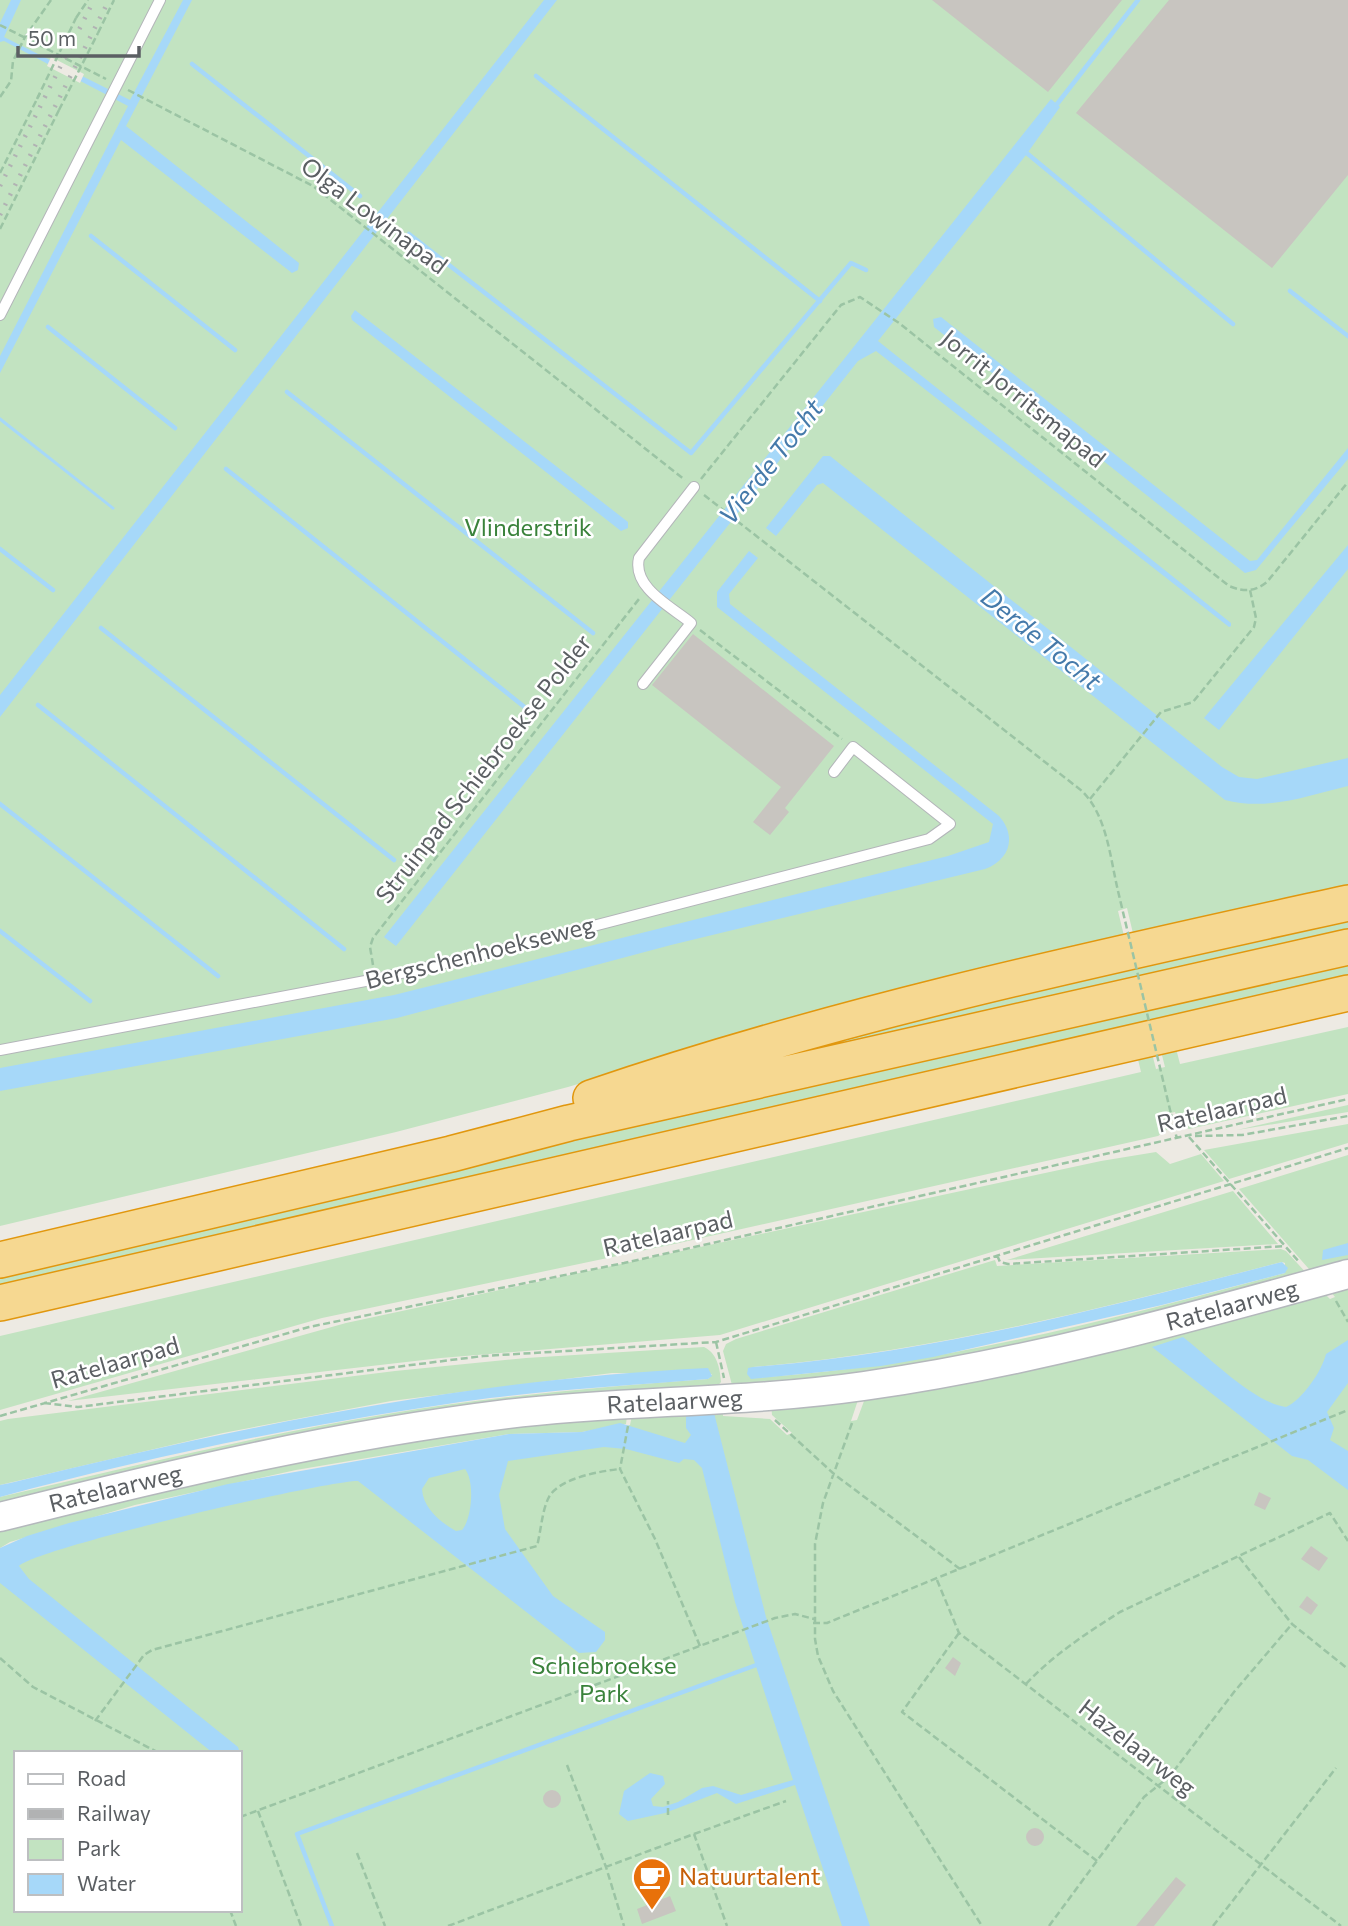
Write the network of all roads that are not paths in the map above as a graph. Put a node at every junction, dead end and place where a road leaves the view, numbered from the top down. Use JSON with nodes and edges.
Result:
{"nodes":[{"id":1,"x":160,"y":0,"type":"edge"},
{"id":2,"x":0,"y":315,"type":"edge"},
{"id":3,"x":694,"y":487,"type":"road end"},
{"id":4,"x":643,"y":684,"type":"dead end"},
{"id":5,"x":834,"y":772,"type":"dead end"},
{"id":6,"x":1348,"y":903,"type":"edge"},
{"id":7,"x":1348,"y":947,"type":"edge"},
{"id":8,"x":1348,"y":993,"type":"edge"},
{"id":9,"x":1348,"y":999,"type":"edge"},
{"id":10,"x":1312,"y":1001,"type":"junction"},
{"id":11,"x":0,"y":1050,"type":"edge"},
{"id":12,"x":451,"y":1154,"type":"junction"},
{"id":13,"x":0,"y":1260,"type":"edge"},
{"id":14,"x":1348,"y":1274,"type":"edge"},
{"id":15,"x":0,"y":1303,"type":"edge"},
{"id":16,"x":0,"y":1517,"type":"edge"}],
"edges":[{"from":1,"to":2,"type":"lane"},
{"from":3,"to":4,"type":"lane"},
{"from":5,"to":11,"type":"lane","name":"Bergschenhoekseweg"},
{"from":6,"to":12,"type":"highway"},
{"from":7,"to":12,"type":"highway"},
{"from":8,"to":10,"type":"highway"},
{"from":9,"to":10,"type":"highway"},
{"from":10,"to":15,"type":"highway"},
{"from":12,"to":13,"type":"highway"},
{"from":14,"to":16,"type":"street","name":"Ratelaarweg"}]}
